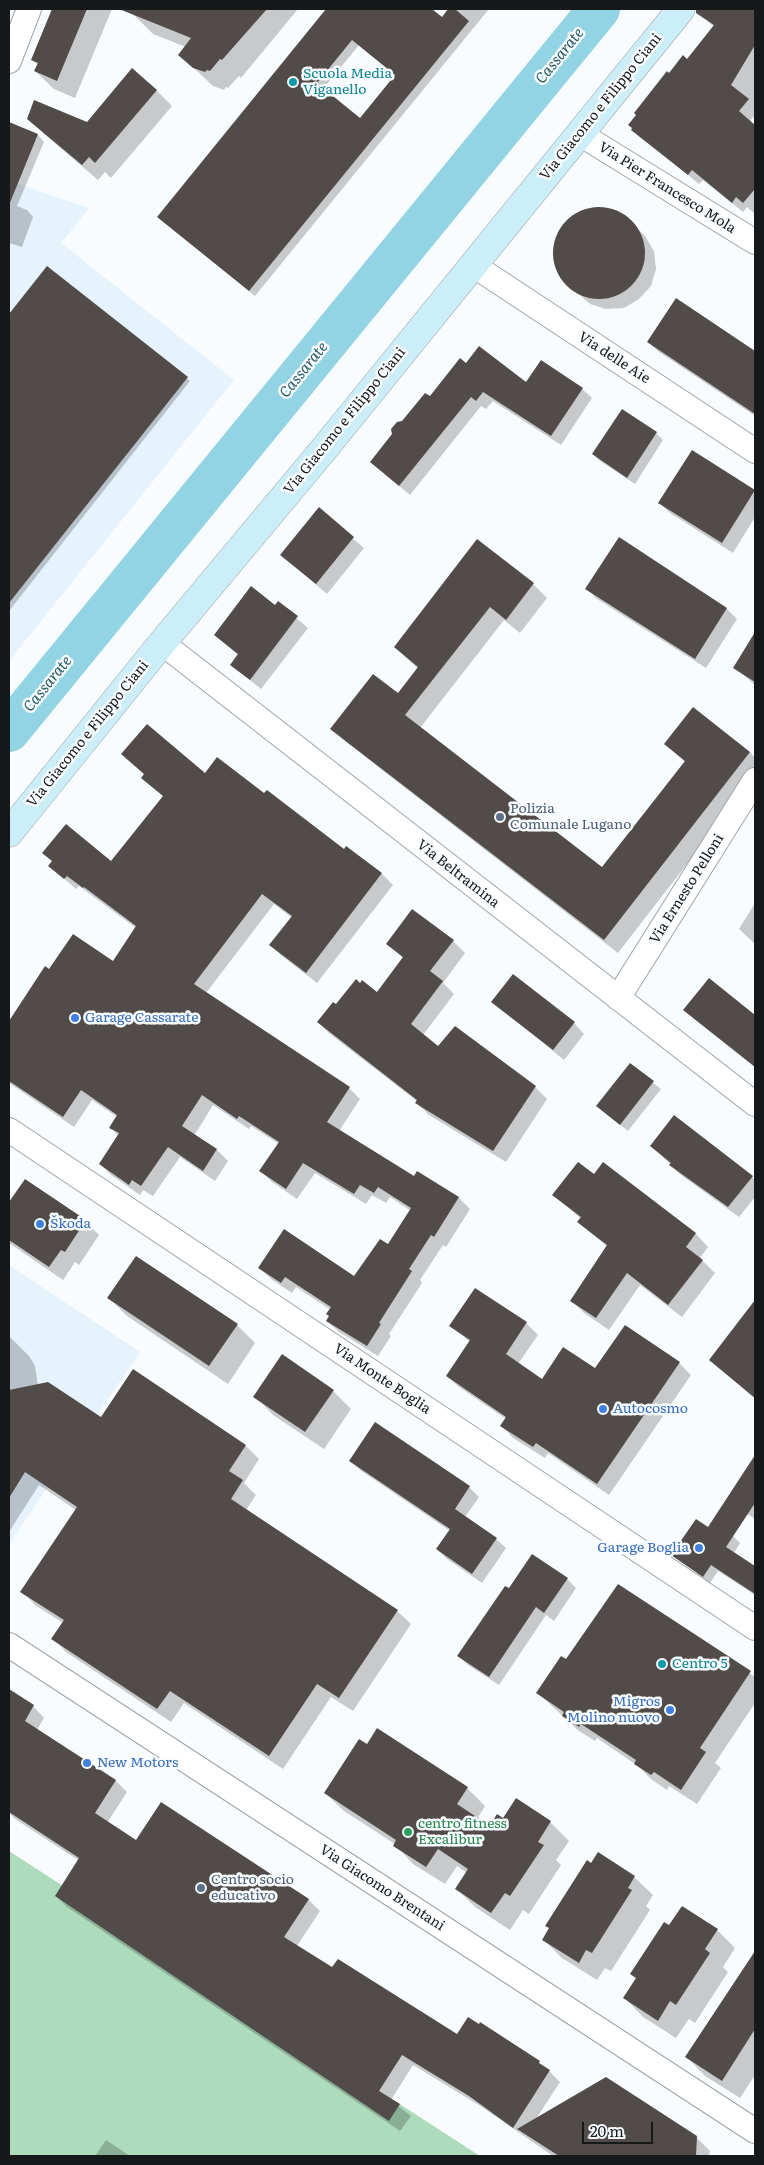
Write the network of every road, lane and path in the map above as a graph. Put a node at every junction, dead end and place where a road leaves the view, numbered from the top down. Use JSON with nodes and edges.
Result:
{"nodes":[{"id":1,"x":30,"y":9,"type":"edge"},
{"id":2,"x":681,"y":9,"type":"edge"},
{"id":3,"x":9,"y":61,"type":"edge"},
{"id":4,"x":580,"y":134,"type":"junction"},
{"id":5,"x":755,"y":242,"type":"edge"},
{"id":6,"x":473,"y":265,"type":"junction"},
{"id":7,"x":755,"y":451,"type":"edge"},
{"id":8,"x":162,"y":643,"type":"junction"},
{"id":9,"x":755,"y":780,"type":"edge"},
{"id":10,"x":9,"y":833,"type":"edge"},
{"id":11,"x":618,"y":998,"type":"junction"},
{"id":12,"x":755,"y":1104,"type":"edge"},
{"id":13,"x":9,"y":1130,"type":"edge"},
{"id":14,"x":755,"y":1628,"type":"edge"},
{"id":15,"x":9,"y":1645,"type":"edge"},
{"id":16,"x":755,"y":2131,"type":"edge"}],
"edges":[{"from":1,"to":3,"type":"street"},
{"from":2,"to":4,"type":"main road","name":"Via Giacomo e Filippo Ciani"},
{"from":4,"to":5,"type":"street","name":"Via Pier Francesco Mola"},
{"from":4,"to":6,"type":"main road","name":"Via Giacomo e Filippo Ciani"},
{"from":6,"to":7,"type":"street","name":"Via delle Aie"},
{"from":6,"to":8,"type":"main road","name":"Via Giacomo e Filippo Ciani"},
{"from":8,"to":10,"type":"main road","name":"Via Giacomo e Filippo Ciani"},
{"from":8,"to":11,"type":"street","name":"Via Beltramina"},
{"from":9,"to":11,"type":"street","name":"Via Ernesto Pelloni"},
{"from":11,"to":12,"type":"street","name":"Via Beltramina"},
{"from":13,"to":14,"type":"street","name":"Via Monte Boglia"},
{"from":15,"to":16,"type":"street","name":"Via Giacomo Brentani"}]}
